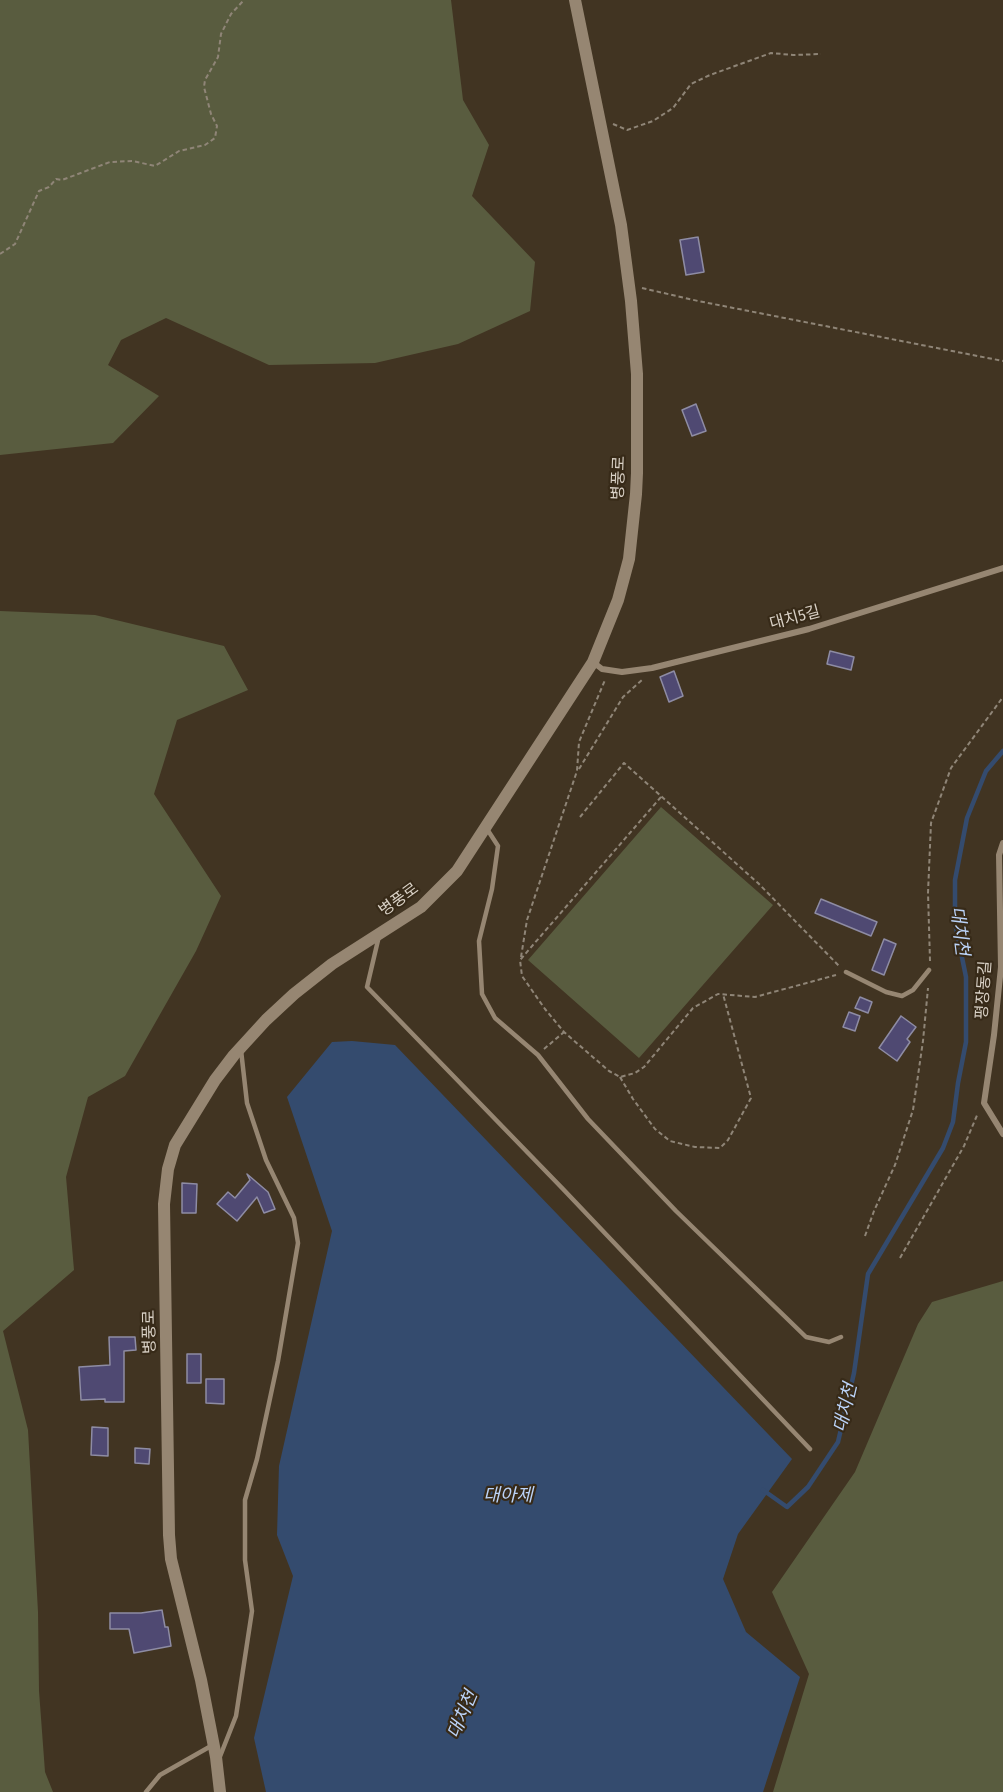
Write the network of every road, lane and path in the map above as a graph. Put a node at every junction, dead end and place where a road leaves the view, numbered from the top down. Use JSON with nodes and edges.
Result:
{"nodes":[{"id":1,"x":244,"y":0,"type":"edge"},
{"id":2,"x":575,"y":0,"type":"edge"},
{"id":3,"x":821,"y":54,"type":"dead end"},
{"id":4,"x":599,"y":118,"type":"junction"},
{"id":5,"x":0,"y":254,"type":"edge"},
{"id":6,"x":629,"y":291,"type":"junction"},
{"id":7,"x":1003,"y":362,"type":"edge"},
{"id":8,"x":1003,"y":568,"type":"edge"},
{"id":9,"x":593,"y":662,"type":"junction"},
{"id":10,"x":657,"y":666,"type":"junction"},
{"id":11,"x":609,"y":670,"type":"junction"},
{"id":12,"x":577,"y":771,"type":"junction"},
{"id":13,"x":661,"y":797,"type":"junction"},
{"id":14,"x":580,"y":817,"type":"dead end"},
{"id":15,"x":485,"y":826,"type":"junction"},
{"id":16,"x":1003,"y":843,"type":"edge"},
{"id":17,"x":380,"y":934,"type":"junction"},
{"id":18,"x":520,"y":960,"type":"junction"},
{"id":19,"x":929,"y":970,"type":"dead end"},
{"id":20,"x":846,"y":972,"type":"junction"},
{"id":21,"x":723,"y":994,"type":"junction"},
{"id":22,"x":564,"y":1032,"type":"junction"},
{"id":23,"x":241,"y":1047,"type":"junction"},
{"id":24,"x":538,"y":1055,"type":"junction"},
{"id":25,"x":620,"y":1077,"type":"junction"},
{"id":26,"x":984,"y":1103,"type":"junction"},
{"id":27,"x":1003,"y":1134,"type":"edge"},
{"id":28,"x":900,"y":1258,"type":"dead end"},
{"id":29,"x":841,"y":1337,"type":"dead end"},
{"id":30,"x":810,"y":1449,"type":"dead end"},
{"id":31,"x":214,"y":1745,"type":"junction"},
{"id":32,"x":217,"y":1766,"type":"junction"},
{"id":33,"x":146,"y":1792,"type":"edge"},
{"id":34,"x":220,"y":1792,"type":"edge"}],
"edges":[{"from":1,"to":5,"type":"path"},
{"from":2,"to":4,"type":"main road","name":"병풍로"},
{"from":3,"to":4,"type":"path"},
{"from":4,"to":6,"type":"main road","name":"병풍로"},
{"from":6,"to":7,"type":"path"},
{"from":6,"to":9,"type":"main road","name":"병풍로"},
{"from":8,"to":10,"type":"street","name":"대치5길"},
{"from":9,"to":11,"type":"street","name":"대치5길"},
{"from":9,"to":15,"type":"main road","name":"병풍로"},
{"from":10,"to":11,"type":"street","name":"대치5길"},
{"from":10,"to":12,"type":"path"},
{"from":11,"to":12,"type":"path"},
{"from":12,"to":18,"type":"path"},
{"from":13,"to":14,"type":"path"},
{"from":13,"to":18,"type":"path"},
{"from":13,"to":20,"type":"path"},
{"from":15,"to":17,"type":"main road","name":"병풍로"},
{"from":15,"to":24,"type":"lane"},
{"from":16,"to":26,"type":"street","name":"평장동길"},
{"from":17,"to":23,"type":"main road","name":"병풍로"},
{"from":17,"to":30,"type":"lane"},
{"from":18,"to":22,"type":"path"},
{"from":19,"to":20,"type":"lane"},
{"from":20,"to":21,"type":"path"},
{"from":21,"to":25,"type":"path"},
{"from":21,"to":25,"type":"path"},
{"from":22,"to":24,"type":"path"},
{"from":22,"to":25,"type":"path"},
{"from":23,"to":31,"type":"main road","name":"병풍로"},
{"from":23,"to":32,"type":"lane"},
{"from":24,"to":29,"type":"lane"},
{"from":26,"to":27,"type":"street"},
{"from":26,"to":28,"type":"path"},
{"from":31,"to":32,"type":"main road","name":"병풍로"},
{"from":31,"to":33,"type":"lane"},
{"from":32,"to":34,"type":"main road","name":"병풍로"}]}
